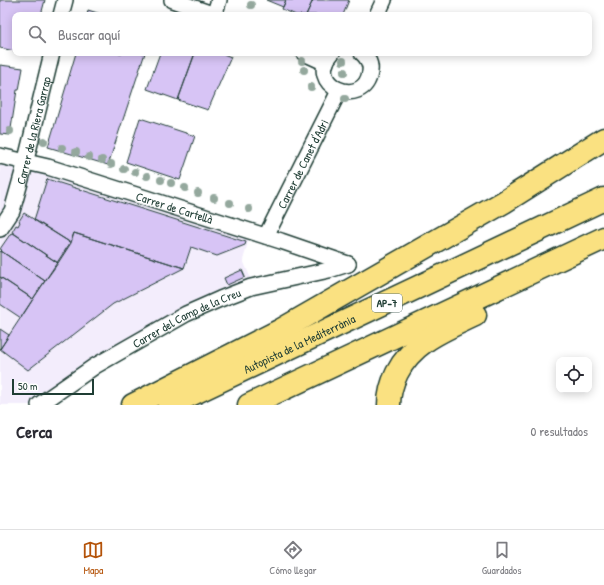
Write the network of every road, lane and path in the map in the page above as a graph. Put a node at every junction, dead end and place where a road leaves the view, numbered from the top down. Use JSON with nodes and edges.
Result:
{"nodes":[{"id":1,"x":65,"y":0,"type":"edge"},
{"id":2,"x":172,"y":0,"type":"edge"},
{"id":3,"x":219,"y":0,"type":"edge"},
{"id":4,"x":384,"y":0,"type":"edge"},
{"id":5,"x":62,"y":12,"type":"edge"},
{"id":6,"x":206,"y":12,"type":"edge"},
{"id":7,"x":216,"y":12,"type":"edge"},
{"id":8,"x":378,"y":12,"type":"edge"},
{"id":9,"x":51,"y":56,"type":"edge"},
{"id":10,"x":319,"y":56,"type":"edge"},
{"id":11,"x":364,"y":56,"type":"edge"},
{"id":12,"x":329,"y":58,"type":"edge"},
{"id":13,"x":339,"y":91,"type":"junction"},
{"id":14,"x":604,"y":139,"type":"edge"},
{"id":15,"x":0,"y":156,"type":"edge"},
{"id":16,"x":26,"y":161,"type":"junction"},
{"id":17,"x":604,"y":199,"type":"edge"},
{"id":18,"x":0,"y":229,"type":"edge"},
{"id":19,"x":266,"y":236,"type":"junction"},
{"id":20,"x":604,"y":240,"type":"edge"},
{"id":21,"x":348,"y":264,"type":"joint"},
{"id":22,"x":39,"y":405,"type":"edge"},
{"id":23,"x":133,"y":405,"type":"edge"},
{"id":24,"x":168,"y":405,"type":"edge"},
{"id":25,"x":249,"y":405,"type":"edge"},
{"id":26,"x":389,"y":405,"type":"edge"}],
"edges":[{"from":1,"to":5,"type":"street"},
{"from":2,"to":6,"type":"street"},
{"from":3,"to":7,"type":"street"},
{"from":4,"to":8,"type":"street"},
{"from":9,"to":16,"type":"street","name":"Carrer de la Riera Garrap"},
{"from":10,"to":12,"type":"street"},
{"from":11,"to":13,"type":"street"},
{"from":12,"to":13,"type":"street"},
{"from":13,"to":19,"type":"street","name":"Carrer de Canet d'Adri"},
{"from":14,"to":23,"type":"highway"},
{"from":15,"to":16,"type":"street","name":"Carrer de Cartellà"},
{"from":16,"to":18,"type":"street","name":"Carrer de la Riera Garrap"},
{"from":16,"to":19,"type":"street","name":"Carrer de Cartellà"},
{"from":17,"to":24,"type":"highway","name":"Autopista de la Mediterrània","number":"AP-7"},
{"from":19,"to":21,"type":"street","name":"Carrer de Cartellà"},
{"from":20,"to":25,"type":"highway"},
{"from":20,"to":26,"type":"highway"},
{"from":21,"to":22,"type":"street","name":"Carrer del Camp de la Creu"}]}
